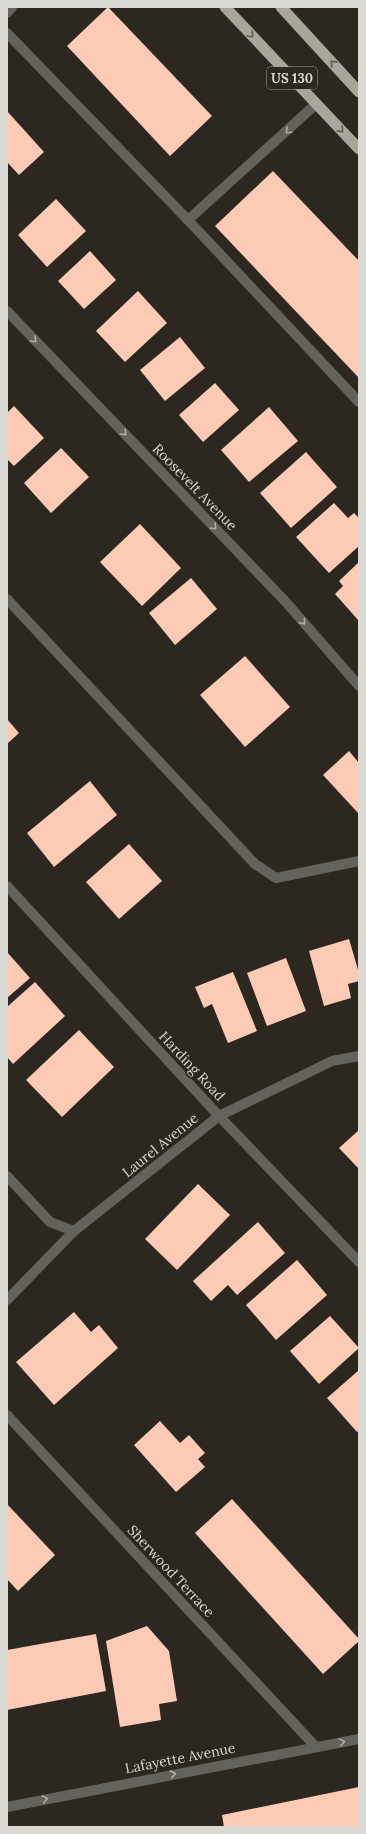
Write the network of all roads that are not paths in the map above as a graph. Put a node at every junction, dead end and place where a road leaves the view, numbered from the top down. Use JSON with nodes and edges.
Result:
{"nodes":[{"id":1,"x":12,"y":7,"type":"edge"},
{"id":2,"x":225,"y":7,"type":"edge"},
{"id":3,"x":282,"y":7,"type":"edge"},
{"id":4,"x":7,"y":13,"type":"edge"},
{"id":5,"x":7,"y":33,"type":"edge"},
{"id":6,"x":359,"y":92,"type":"edge"},
{"id":7,"x":316,"y":104,"type":"junction"},
{"id":8,"x":359,"y":150,"type":"edge"},
{"id":9,"x":188,"y":220,"type":"junction"},
{"id":10,"x":7,"y":311,"type":"edge"},
{"id":11,"x":359,"y":402,"type":"edge"},
{"id":12,"x":7,"y":599,"type":"edge"},
{"id":13,"x":359,"y":686,"type":"edge"},
{"id":14,"x":359,"y":861,"type":"edge"},
{"id":15,"x":7,"y":886,"type":"edge"},
{"id":16,"x":359,"y":1056,"type":"edge"},
{"id":17,"x":220,"y":1116,"type":"junction"},
{"id":18,"x":7,"y":1176,"type":"edge"},
{"id":19,"x":74,"y":1231,"type":"junction"},
{"id":20,"x":359,"y":1262,"type":"edge"},
{"id":21,"x":7,"y":1300,"type":"edge"},
{"id":22,"x":7,"y":1415,"type":"edge"},
{"id":23,"x":359,"y":1739,"type":"edge"},
{"id":24,"x":315,"y":1746,"type":"junction"},
{"id":25,"x":7,"y":1807,"type":"edge"}],
"edges":[{"from":1,"to":4,"type":"street"},
{"from":2,"to":7,"type":"highway","number":"US 130","one_way":true},
{"from":6,"to":3,"type":"highway","number":"US 130","one_way":true},
{"from":5,"to":9,"type":"street"},
{"from":7,"to":8,"type":"highway","number":"US 130","one_way":true},
{"from":7,"to":9,"type":"street","one_way":true},
{"from":9,"to":11,"type":"street"},
{"from":10,"to":13,"type":"street","name":"Roosevelt Avenue","one_way":true},
{"from":12,"to":14,"type":"street"},
{"from":15,"to":17,"type":"street","name":"Harding Road"},
{"from":16,"to":17,"type":"street","name":"Laurel Avenue"},
{"from":17,"to":19,"type":"street","name":"Laurel Avenue"},
{"from":17,"to":20,"type":"street","name":"Harding Road"},
{"from":18,"to":19,"type":"street"},
{"from":19,"to":21,"type":"street","name":"Laurel Avenue"},
{"from":22,"to":24,"type":"street","name":"Sherwood Terrace"},
{"from":24,"to":23,"type":"street","name":"Lafayette Avenue","one_way":true},
{"from":25,"to":24,"type":"street","name":"Lafayette Avenue","one_way":true}]}
